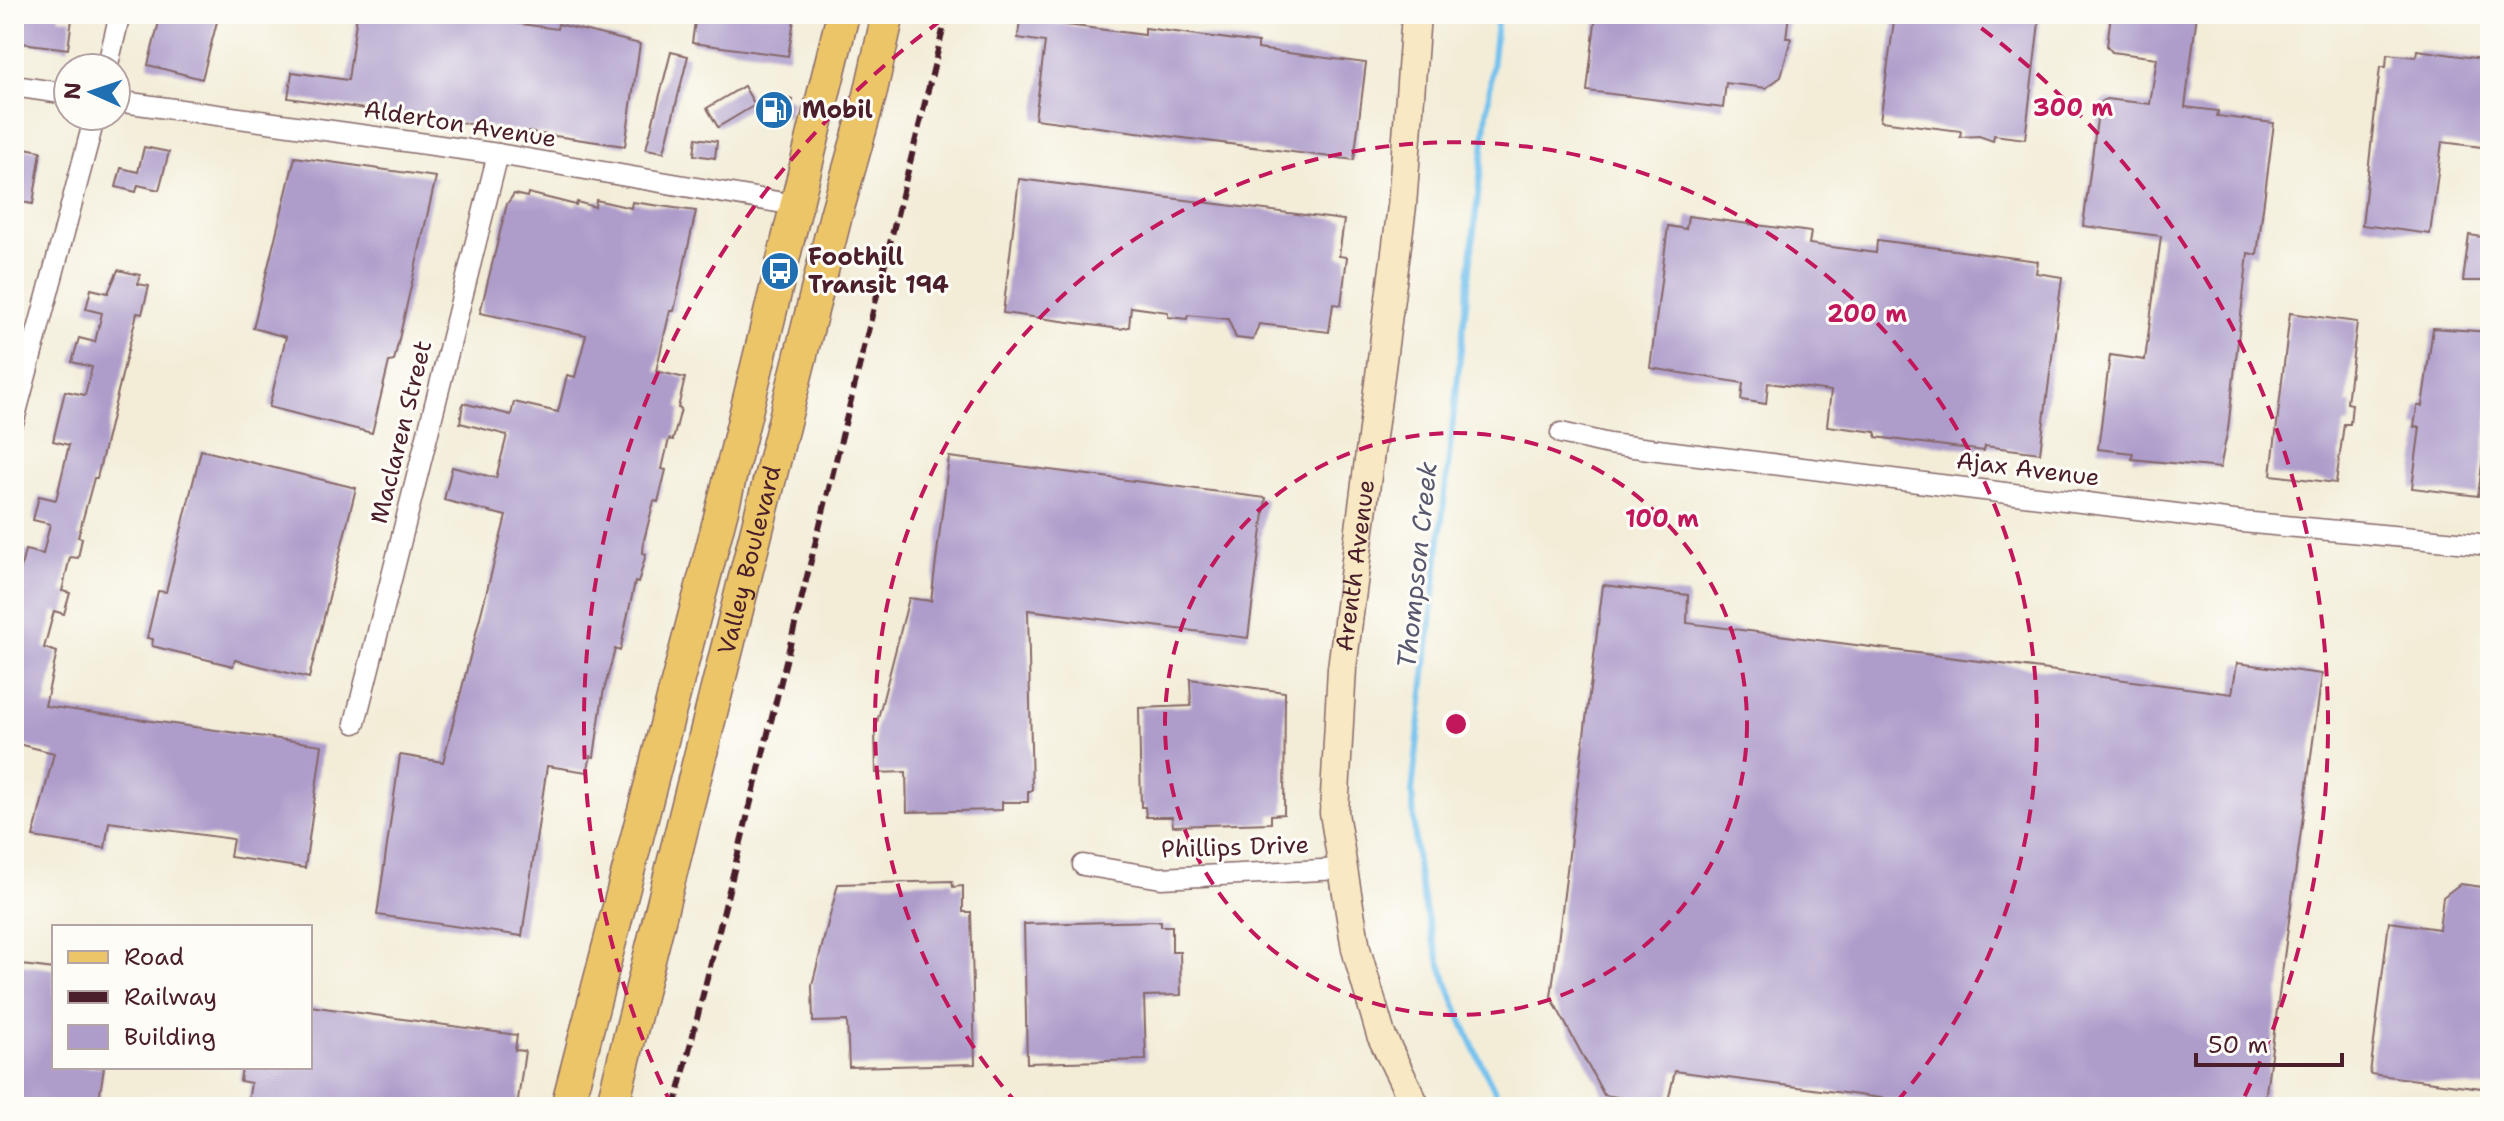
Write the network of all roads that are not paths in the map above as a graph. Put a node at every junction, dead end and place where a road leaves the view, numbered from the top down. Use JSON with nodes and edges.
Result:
{"nodes":[{"id":1,"x":120,"y":14,"type":"edge"},
{"id":2,"x":843,"y":14,"type":"edge"},
{"id":3,"x":888,"y":14,"type":"edge"},
{"id":4,"x":1416,"y":14,"type":"edge"},
{"id":5,"x":111,"y":52,"type":"edge"},
{"id":6,"x":14,"y":86,"type":"edge"},
{"id":7,"x":52,"y":92,"type":"edge"},
{"id":8,"x":132,"y":103,"type":"edge"},
{"id":9,"x":90,"y":132,"type":"edge"},
{"id":10,"x":498,"y":154,"type":"junction"},
{"id":11,"x":795,"y":205,"type":"junction"},
{"id":12,"x":836,"y":215,"type":"junction"},
{"id":13,"x":22,"y":359,"type":"edge"},
{"id":14,"x":14,"y":420,"type":"edge"},
{"id":15,"x":1561,"y":433,"type":"dead end"},
{"id":16,"x":2490,"y":545,"type":"edge"},
{"id":17,"x":355,"y":723,"type":"dead end"},
{"id":18,"x":1083,"y":865,"type":"dead end"},
{"id":19,"x":1342,"y":869,"type":"junction"},
{"id":20,"x":605,"y":956,"type":"junction"},
{"id":21,"x":567,"y":1107,"type":"edge"},
{"id":22,"x":612,"y":1107,"type":"edge"},
{"id":23,"x":1416,"y":1107,"type":"edge"}],
"edges":[{"from":1,"to":5,"type":"street"},
{"from":2,"to":11,"type":"main road","name":"Valley Boulevard"},
{"from":3,"to":12,"type":"main road","name":"Valley Boulevard"},
{"from":4,"to":19,"type":"street","name":"Arenth Avenue"},
{"from":6,"to":7,"type":"street"},
{"from":8,"to":10,"type":"street","name":"Alderton Avenue"},
{"from":9,"to":13,"type":"street"},
{"from":10,"to":11,"type":"street","name":"Alderton Avenue"},
{"from":10,"to":17,"type":"street","name":"Maclaren Street"},
{"from":11,"to":12,"type":"main road"},
{"from":11,"to":20,"type":"main road","name":"Valley Boulevard"},
{"from":12,"to":22,"type":"main road","name":"Valley Boulevard"},
{"from":13,"to":14,"type":"street"},
{"from":15,"to":16,"type":"street","name":"Ajax Avenue"},
{"from":18,"to":19,"type":"street","name":"Phillips Drive"},
{"from":19,"to":23,"type":"street","name":"Arenth Avenue"},
{"from":20,"to":21,"type":"main road","name":"Valley Boulevard"},
{"from":20,"to":22,"type":"main road"}]}
